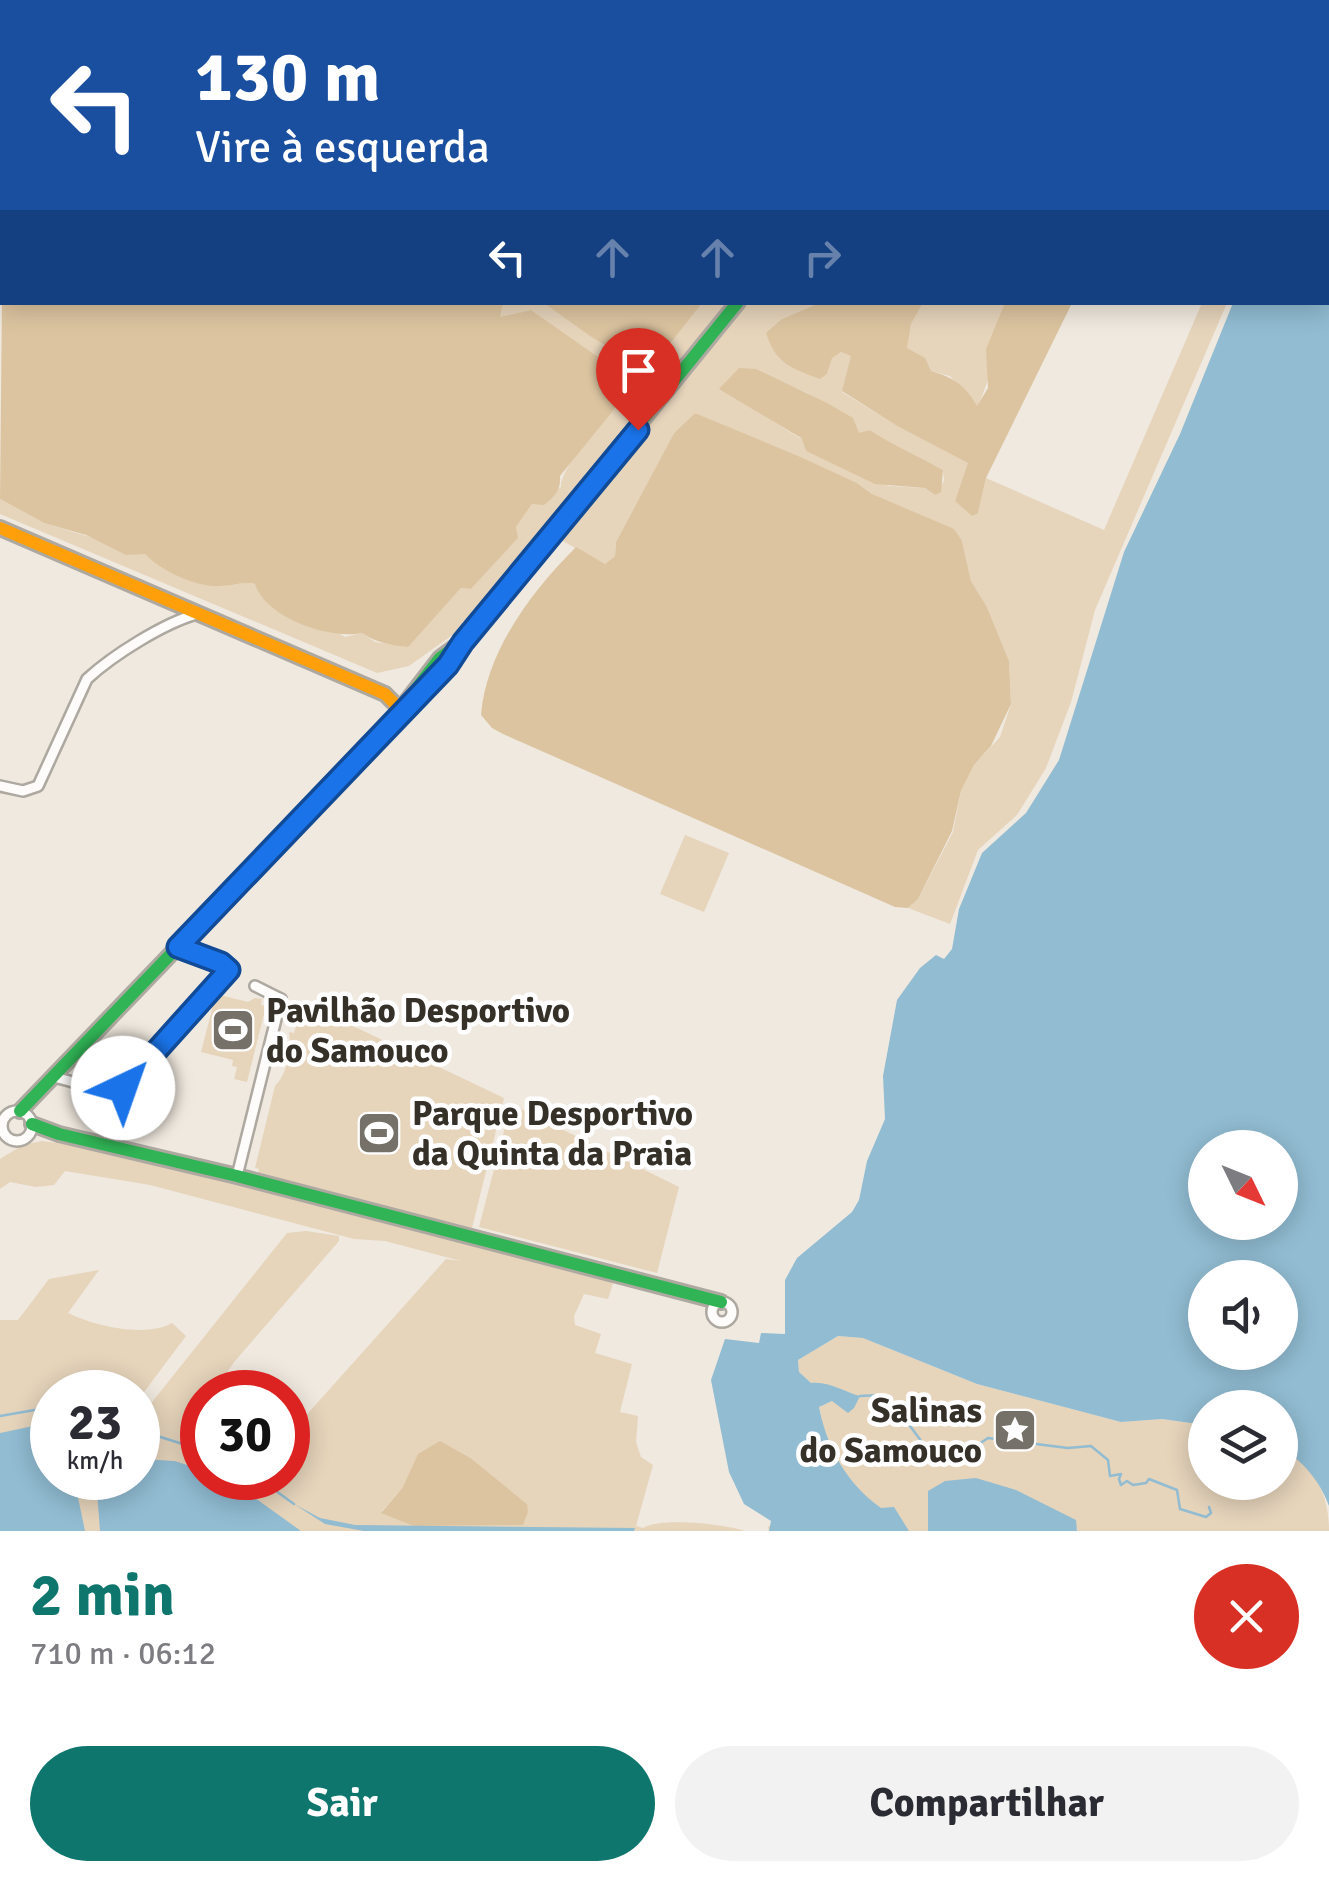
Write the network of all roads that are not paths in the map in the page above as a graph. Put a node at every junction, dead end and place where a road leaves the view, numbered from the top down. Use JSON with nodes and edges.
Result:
{"nodes":[{"id":1,"x":736,"y":305,"type":"edge"},
{"id":2,"x":0,"y":528,"type":"edge"},
{"id":3,"x":172,"y":602,"type":"junction"},
{"id":4,"x":199,"y":614,"type":"junction"},
{"id":5,"x":174,"y":622,"type":"junction"},
{"id":6,"x":463,"y":642,"type":"junction"},
{"id":7,"x":399,"y":708,"type":"junction"},
{"id":8,"x":390,"y":723,"type":"junction"},
{"id":9,"x":0,"y":786,"type":"edge"},
{"id":10,"x":178,"y":947,"type":"junction"},
{"id":11,"x":255,"y":986,"type":"dead end"},
{"id":12,"x":54,"y":1076,"type":"junction"},
{"id":13,"x":27,"y":1122,"type":"junction"},
{"id":14,"x":1,"y":1133,"type":"edge"},
{"id":15,"x":11,"y":1141,"type":"junction"},
{"id":16,"x":1,"y":1148,"type":"edge"},
{"id":17,"x":237,"y":1176,"type":"junction"},
{"id":18,"x":717,"y":1308,"type":"dead end"}],
"edges":[{"from":1,"to":6,"type":"street"},
{"from":2,"to":3,"type":"street"},
{"from":3,"to":4,"type":"street"},
{"from":3,"to":5,"type":"street"},
{"from":4,"to":5,"type":"street"},
{"from":4,"to":7,"type":"street"},
{"from":5,"to":9,"type":"street"},
{"from":6,"to":7,"type":"street"},
{"from":6,"to":8,"type":"street"},
{"from":7,"to":8,"type":"street"},
{"from":8,"to":10,"type":"street"},
{"from":10,"to":12,"type":"street"},
{"from":10,"to":12,"type":"street"},
{"from":11,"to":17,"type":"street"},
{"from":12,"to":13,"type":"street"},
{"from":13,"to":14,"type":"street"},
{"from":13,"to":15,"type":"street"},
{"from":13,"to":17,"type":"street"},
{"from":14,"to":15,"type":"street"},
{"from":15,"to":16,"type":"street"},
{"from":17,"to":18,"type":"street"}]}
